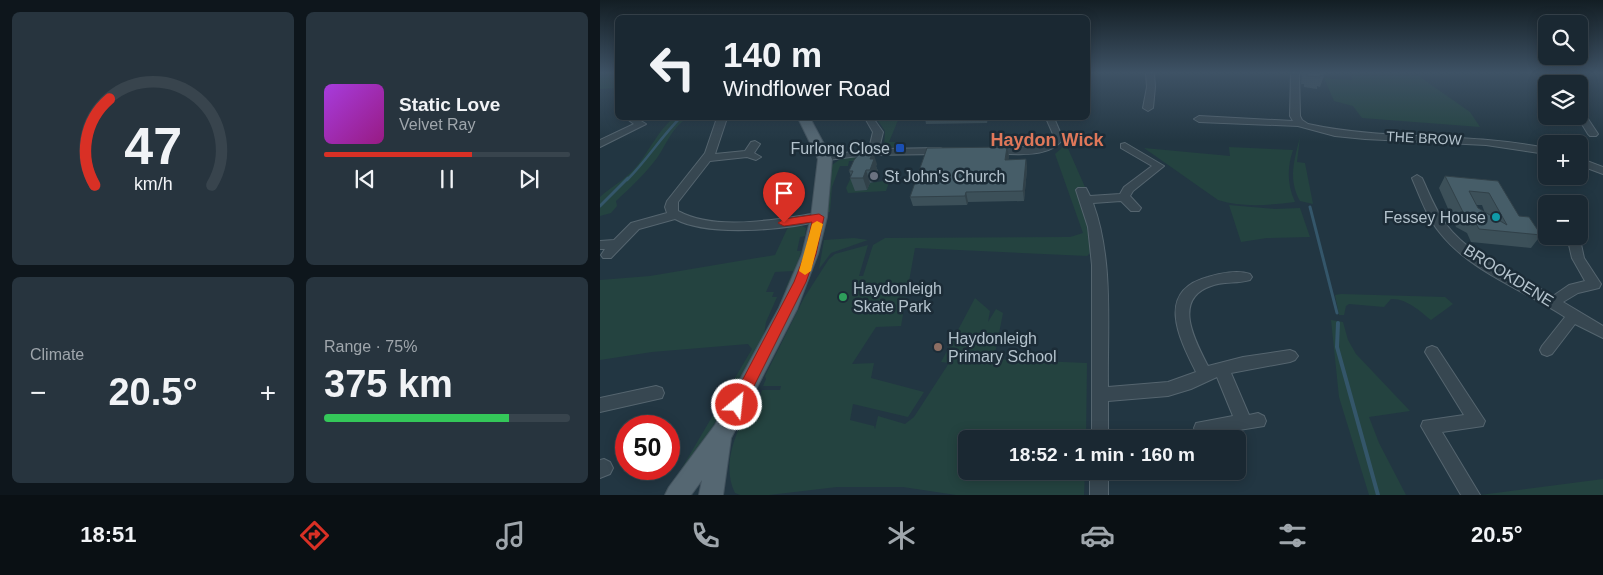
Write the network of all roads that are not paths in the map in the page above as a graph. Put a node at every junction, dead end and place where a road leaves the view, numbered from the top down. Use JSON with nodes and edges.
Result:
{"nodes":[{"id":1,"x":1150,"y":96,"type":"edge"},
{"id":2,"x":1294,"y":96,"type":"edge"},
{"id":3,"x":1148,"y":108,"type":"dead end"},
{"id":4,"x":1199,"y":119,"type":"dead end"},
{"id":5,"x":634,"y":120,"type":"edge"},
{"id":6,"x":721,"y":120,"type":"edge"},
{"id":7,"x":805,"y":120,"type":"edge"},
{"id":8,"x":869,"y":120,"type":"edge"},
{"id":9,"x":1051,"y":120,"type":"edge"},
{"id":10,"x":1300,"y":124,"type":"junction"},
{"id":11,"x":1587,"y":125,"type":"edge"},
{"id":12,"x":1593,"y":134,"type":"dead end"},
{"id":13,"x":600,"y":144,"type":"edge"},
{"id":14,"x":755,"y":144,"type":"dead end"},
{"id":15,"x":1125,"y":146,"type":"dead end"},
{"id":16,"x":982,"y":150,"type":"edge"},
{"id":17,"x":1538,"y":150,"type":"edge"},
{"id":18,"x":950,"y":151,"type":"edge"},
{"id":19,"x":873,"y":152,"type":"junction"},
{"id":20,"x":708,"y":158,"type":"junction"},
{"id":21,"x":825,"y":159,"type":"junction"},
{"id":22,"x":1588,"y":165,"type":"edge"},
{"id":23,"x":1603,"y":171,"type":"edge"},
{"id":24,"x":1417,"y":178,"type":"dead end"},
{"id":25,"x":1124,"y":197,"type":"junction"},
{"id":26,"x":1135,"y":208,"type":"dead end"},
{"id":27,"x":675,"y":216,"type":"junction"},
{"id":28,"x":819,"y":217,"type":"junction"},
{"id":29,"x":1575,"y":245,"type":"edge"},
{"id":30,"x":603,"y":250,"type":"edge"},
{"id":31,"x":1244,"y":277,"type":"dead end"},
{"id":32,"x":1553,"y":302,"type":"junction"},
{"id":33,"x":1573,"y":317,"type":"junction"},
{"id":34,"x":1603,"y":332,"type":"edge"},
{"id":35,"x":1547,"y":350,"type":"dead end"},
{"id":36,"x":1432,"y":352,"type":"dead end"},
{"id":37,"x":1290,"y":356,"type":"dead end"},
{"id":38,"x":1222,"y":369,"type":"junction"},
{"id":39,"x":1204,"y":373,"type":"junction"},
{"id":40,"x":656,"y":392,"type":"dead end"},
{"id":41,"x":1100,"y":395,"type":"junction"},
{"id":42,"x":600,"y":405,"type":"edge"},
{"id":43,"x":1202,"y":428,"type":"dead end"},
{"id":44,"x":1100,"y":430,"type":"edge"},
{"id":45,"x":723,"y":432,"type":"junction"},
{"id":46,"x":1099,"y":480,"type":"edge"},
{"id":47,"x":677,"y":495,"type":"edge"},
{"id":48,"x":711,"y":495,"type":"edge"},
{"id":49,"x":1099,"y":495,"type":"edge"},
{"id":50,"x":1471,"y":495,"type":"edge"}],
"edges":[{"from":1,"to":3,"type":"street"},
{"from":2,"to":10,"type":"street"},
{"from":4,"to":10,"type":"street","name":"THE BROW"},
{"from":5,"to":13,"type":"street"},
{"from":6,"to":20,"type":"street"},
{"from":7,"to":21,"type":"main road"},
{"from":8,"to":19,"type":"street"},
{"from":9,"to":16,"type":"street"},
{"from":10,"to":17,"type":"street","name":"THE BROW"},
{"from":11,"to":12,"type":"street"},
{"from":14,"to":20,"type":"street"},
{"from":15,"to":25,"type":"street"},
{"from":18,"to":19,"type":"street"},
{"from":19,"to":21,"type":"street"},
{"from":20,"to":27,"type":"street"},
{"from":21,"to":28,"type":"main road"},
{"from":22,"to":23,"type":"street"},
{"from":24,"to":32,"type":"street","name":"BROOKDENE"},
{"from":25,"to":26,"type":"street"},
{"from":25,"to":41,"type":"street"},
{"from":27,"to":28,"type":"street"},
{"from":27,"to":30,"type":"street"},
{"from":28,"to":45,"type":"main road"},
{"from":29,"to":32,"type":"street"},
{"from":31,"to":39,"type":"street"},
{"from":32,"to":33,"type":"street","name":"BROOKDENE"},
{"from":33,"to":34,"type":"street","name":"BROOKDENE"},
{"from":33,"to":35,"type":"street","name":"BROOKDENE"},
{"from":36,"to":50,"type":"street"},
{"from":37,"to":38,"type":"street"},
{"from":38,"to":39,"type":"street"},
{"from":38,"to":43,"type":"street"},
{"from":39,"to":41,"type":"street"},
{"from":40,"to":42,"type":"street"},
{"from":41,"to":44,"type":"street"},
{"from":45,"to":47,"type":"main road"},
{"from":45,"to":48,"type":"main road"},
{"from":46,"to":49,"type":"street"}]}
